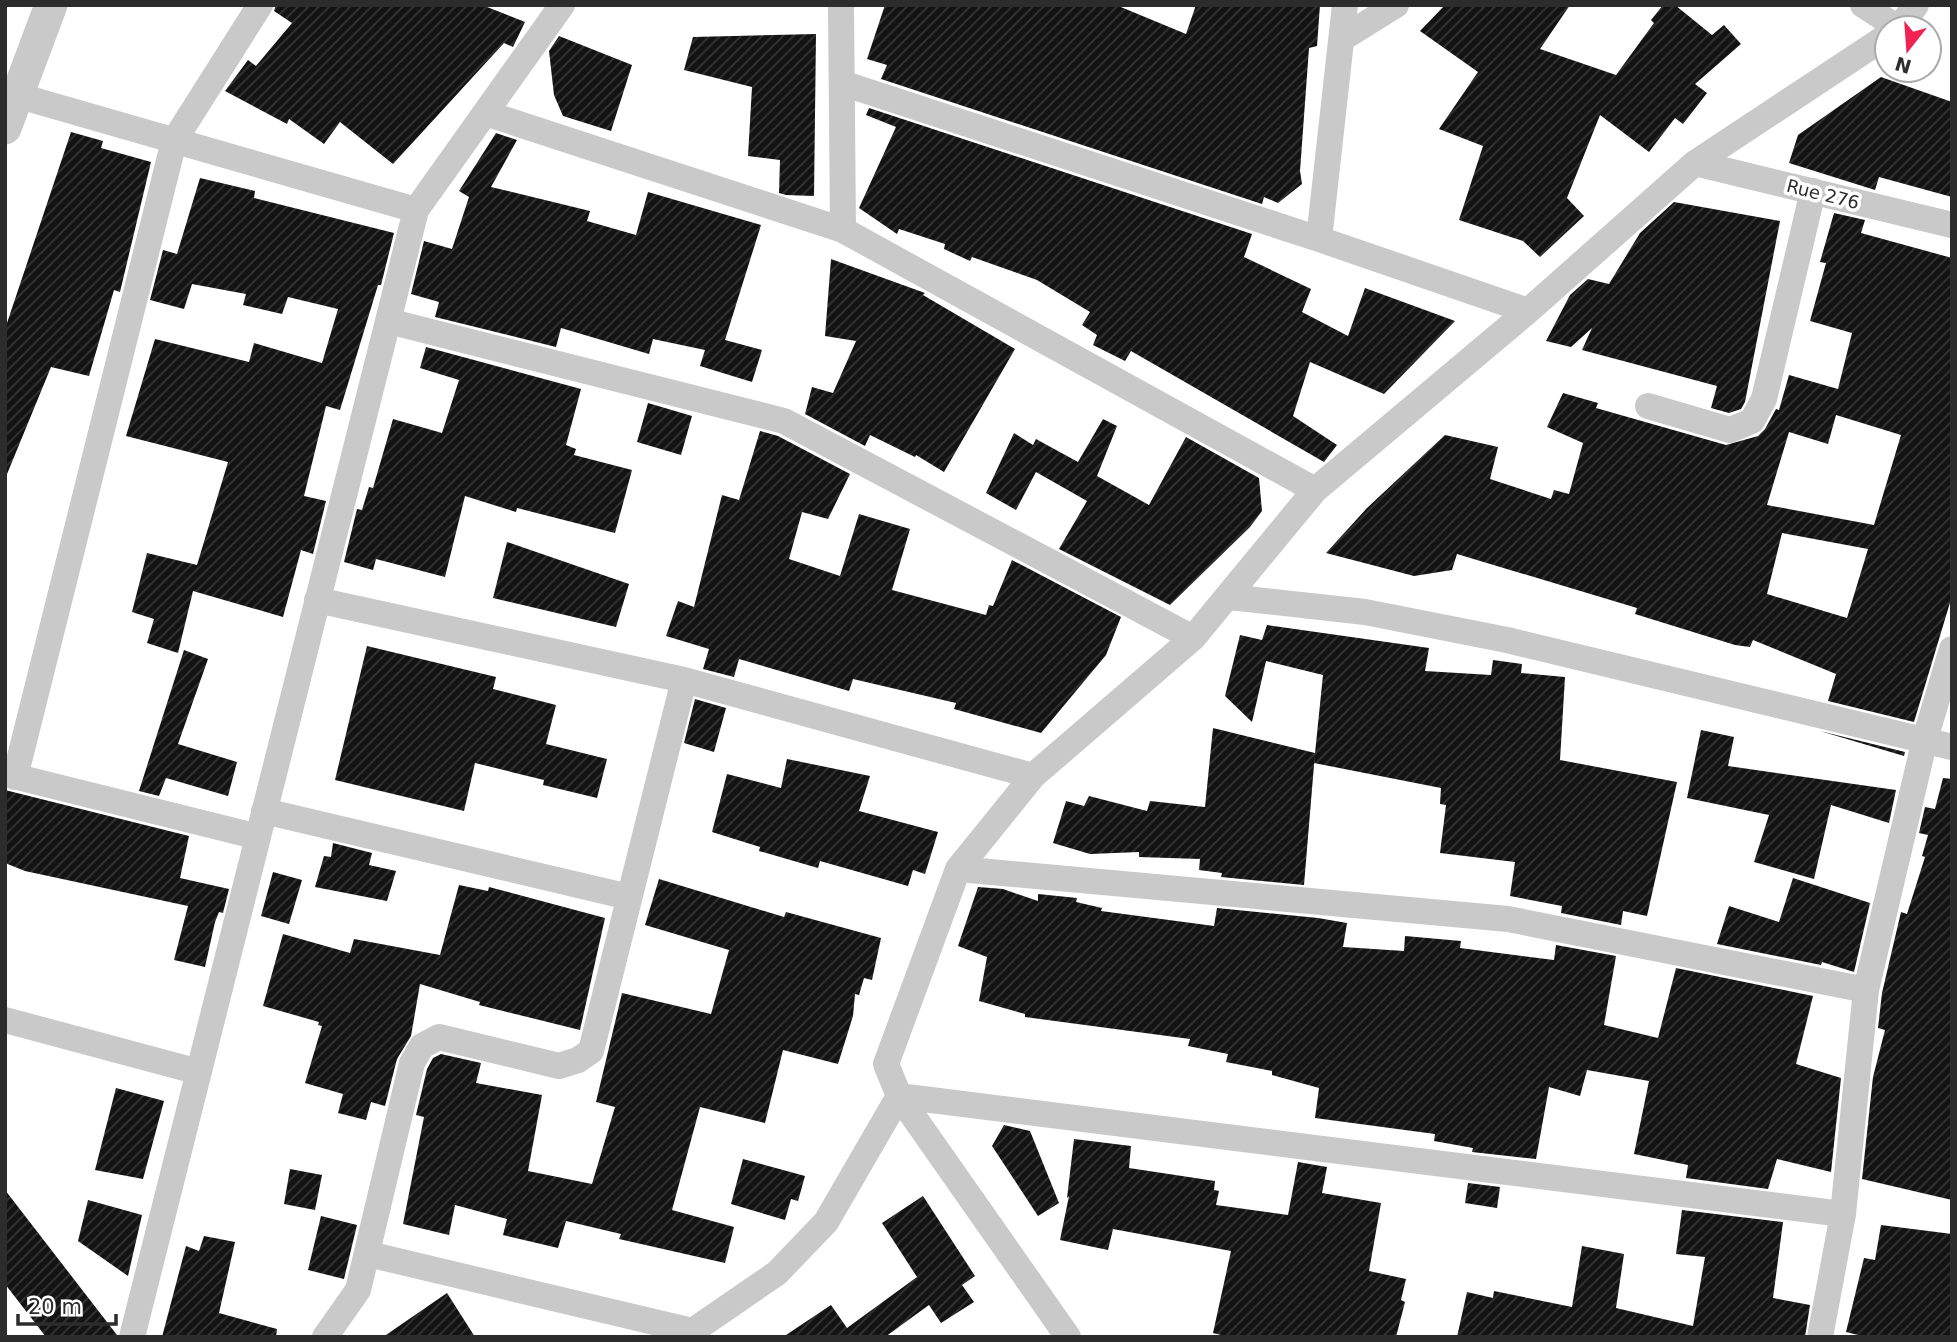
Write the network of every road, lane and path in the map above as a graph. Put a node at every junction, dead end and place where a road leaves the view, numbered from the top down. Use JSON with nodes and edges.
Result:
{"nodes":[{"id":1,"x":51,"y":5,"type":"edge"},
{"id":2,"x":260,"y":5,"type":"edge"},
{"id":3,"x":562,"y":5,"type":"edge"},
{"id":4,"x":841,"y":5,"type":"edge"},
{"id":5,"x":1345,"y":5,"type":"edge"},
{"id":6,"x":1396,"y":5,"type":"edge"},
{"id":7,"x":1343,"y":38,"type":"junction"},
{"id":8,"x":1873,"y":45,"type":"edge"},
{"id":9,"x":842,"y":83,"type":"junction"},
{"id":10,"x":16,"y":95,"type":"junction"},
{"id":11,"x":485,"y":113,"type":"junction"},
{"id":12,"x":5,"y":128,"type":"edge"},
{"id":13,"x":174,"y":141,"type":"junction"},
{"id":14,"x":1695,"y":163,"type":"junction"},
{"id":15,"x":1813,"y":191,"type":"junction"},
{"id":16,"x":416,"y":210,"type":"junction"},
{"id":17,"x":1952,"y":225,"type":"edge"},
{"id":18,"x":843,"y":230,"type":"junction"},
{"id":19,"x":1320,"y":239,"type":"junction"},
{"id":20,"x":1528,"y":311,"type":"junction"},
{"id":21,"x":387,"y":321,"type":"junction"},
{"id":22,"x":1648,"y":405,"type":"dead end"},
{"id":23,"x":1315,"y":490,"type":"junction"},
{"id":24,"x":1229,"y":597,"type":"junction"},
{"id":25,"x":317,"y":600,"type":"junction"},
{"id":26,"x":1193,"y":638,"type":"junction"},
{"id":27,"x":1952,"y":649,"type":"edge"},
{"id":28,"x":684,"y":680,"type":"junction"},
{"id":29,"x":1925,"y":739,"type":"junction"},
{"id":30,"x":1952,"y":747,"type":"edge"},
{"id":31,"x":10,"y":775,"type":"edge"},
{"id":32,"x":1033,"y":776,"type":"junction"},
{"id":33,"x":264,"y":811,"type":"junction"},
{"id":34,"x":258,"y":837,"type":"junction"},
{"id":35,"x":958,"y":869,"type":"junction"},
{"id":36,"x":629,"y":897,"type":"junction"},
{"id":37,"x":1866,"y":990,"type":"junction"},
{"id":38,"x":5,"y":1020,"type":"edge"},
{"id":39,"x":199,"y":1072,"type":"junction"},
{"id":40,"x":899,"y":1096,"type":"junction"},
{"id":41,"x":1843,"y":1214,"type":"junction"},
{"id":42,"x":368,"y":1254,"type":"junction"},
{"id":43,"x":688,"y":1334,"type":"edge"},
{"id":44,"x":132,"y":1337,"type":"edge"},
{"id":45,"x":325,"y":1337,"type":"edge"},
{"id":46,"x":1069,"y":1337,"type":"edge"},
{"id":47,"x":1820,"y":1337,"type":"edge"}],
"edges":[{"from":1,"to":10,"type":"street"},
{"from":2,"to":13,"type":"street"},
{"from":3,"to":11,"type":"street"},
{"from":4,"to":9,"type":"street"},
{"from":5,"to":7,"type":"street"},
{"from":6,"to":7,"type":"street"},
{"from":7,"to":19,"type":"street"},
{"from":8,"to":14,"type":"street"},
{"from":9,"to":18,"type":"street"},
{"from":9,"to":19,"type":"street"},
{"from":10,"to":12,"type":"street"},
{"from":10,"to":13,"type":"street"},
{"from":11,"to":16,"type":"street"},
{"from":11,"to":18,"type":"street"},
{"from":13,"to":16,"type":"street"},
{"from":13,"to":31,"type":"street"},
{"from":14,"to":15,"type":"street","name":"Rue 276"},
{"from":14,"to":20,"type":"street"},
{"from":15,"to":17,"type":"street","name":"Rue 276"},
{"from":15,"to":22,"type":"street"},
{"from":16,"to":21,"type":"street"},
{"from":18,"to":23,"type":"street"},
{"from":19,"to":20,"type":"street"},
{"from":20,"to":23,"type":"street"},
{"from":21,"to":25,"type":"street"},
{"from":21,"to":26,"type":"street"},
{"from":23,"to":24,"type":"street"},
{"from":24,"to":26,"type":"street"},
{"from":24,"to":29,"type":"street"},
{"from":25,"to":28,"type":"street"},
{"from":25,"to":33,"type":"street"},
{"from":26,"to":32,"type":"street"},
{"from":27,"to":29,"type":"street"},
{"from":28,"to":32,"type":"street"},
{"from":28,"to":36,"type":"street"},
{"from":29,"to":30,"type":"street"},
{"from":29,"to":37,"type":"street"},
{"from":31,"to":34,"type":"street"},
{"from":32,"to":35,"type":"street"},
{"from":33,"to":34,"type":"street"},
{"from":33,"to":36,"type":"street"},
{"from":34,"to":39,"type":"street"},
{"from":35,"to":37,"type":"street"},
{"from":35,"to":40,"type":"street"},
{"from":36,"to":42,"type":"street"},
{"from":37,"to":41,"type":"street"},
{"from":38,"to":39,"type":"street"},
{"from":39,"to":44,"type":"street"},
{"from":40,"to":41,"type":"street"},
{"from":40,"to":43,"type":"street"},
{"from":40,"to":46,"type":"street"},
{"from":41,"to":47,"type":"street"},
{"from":42,"to":43,"type":"street"},
{"from":42,"to":45,"type":"street"}]}
